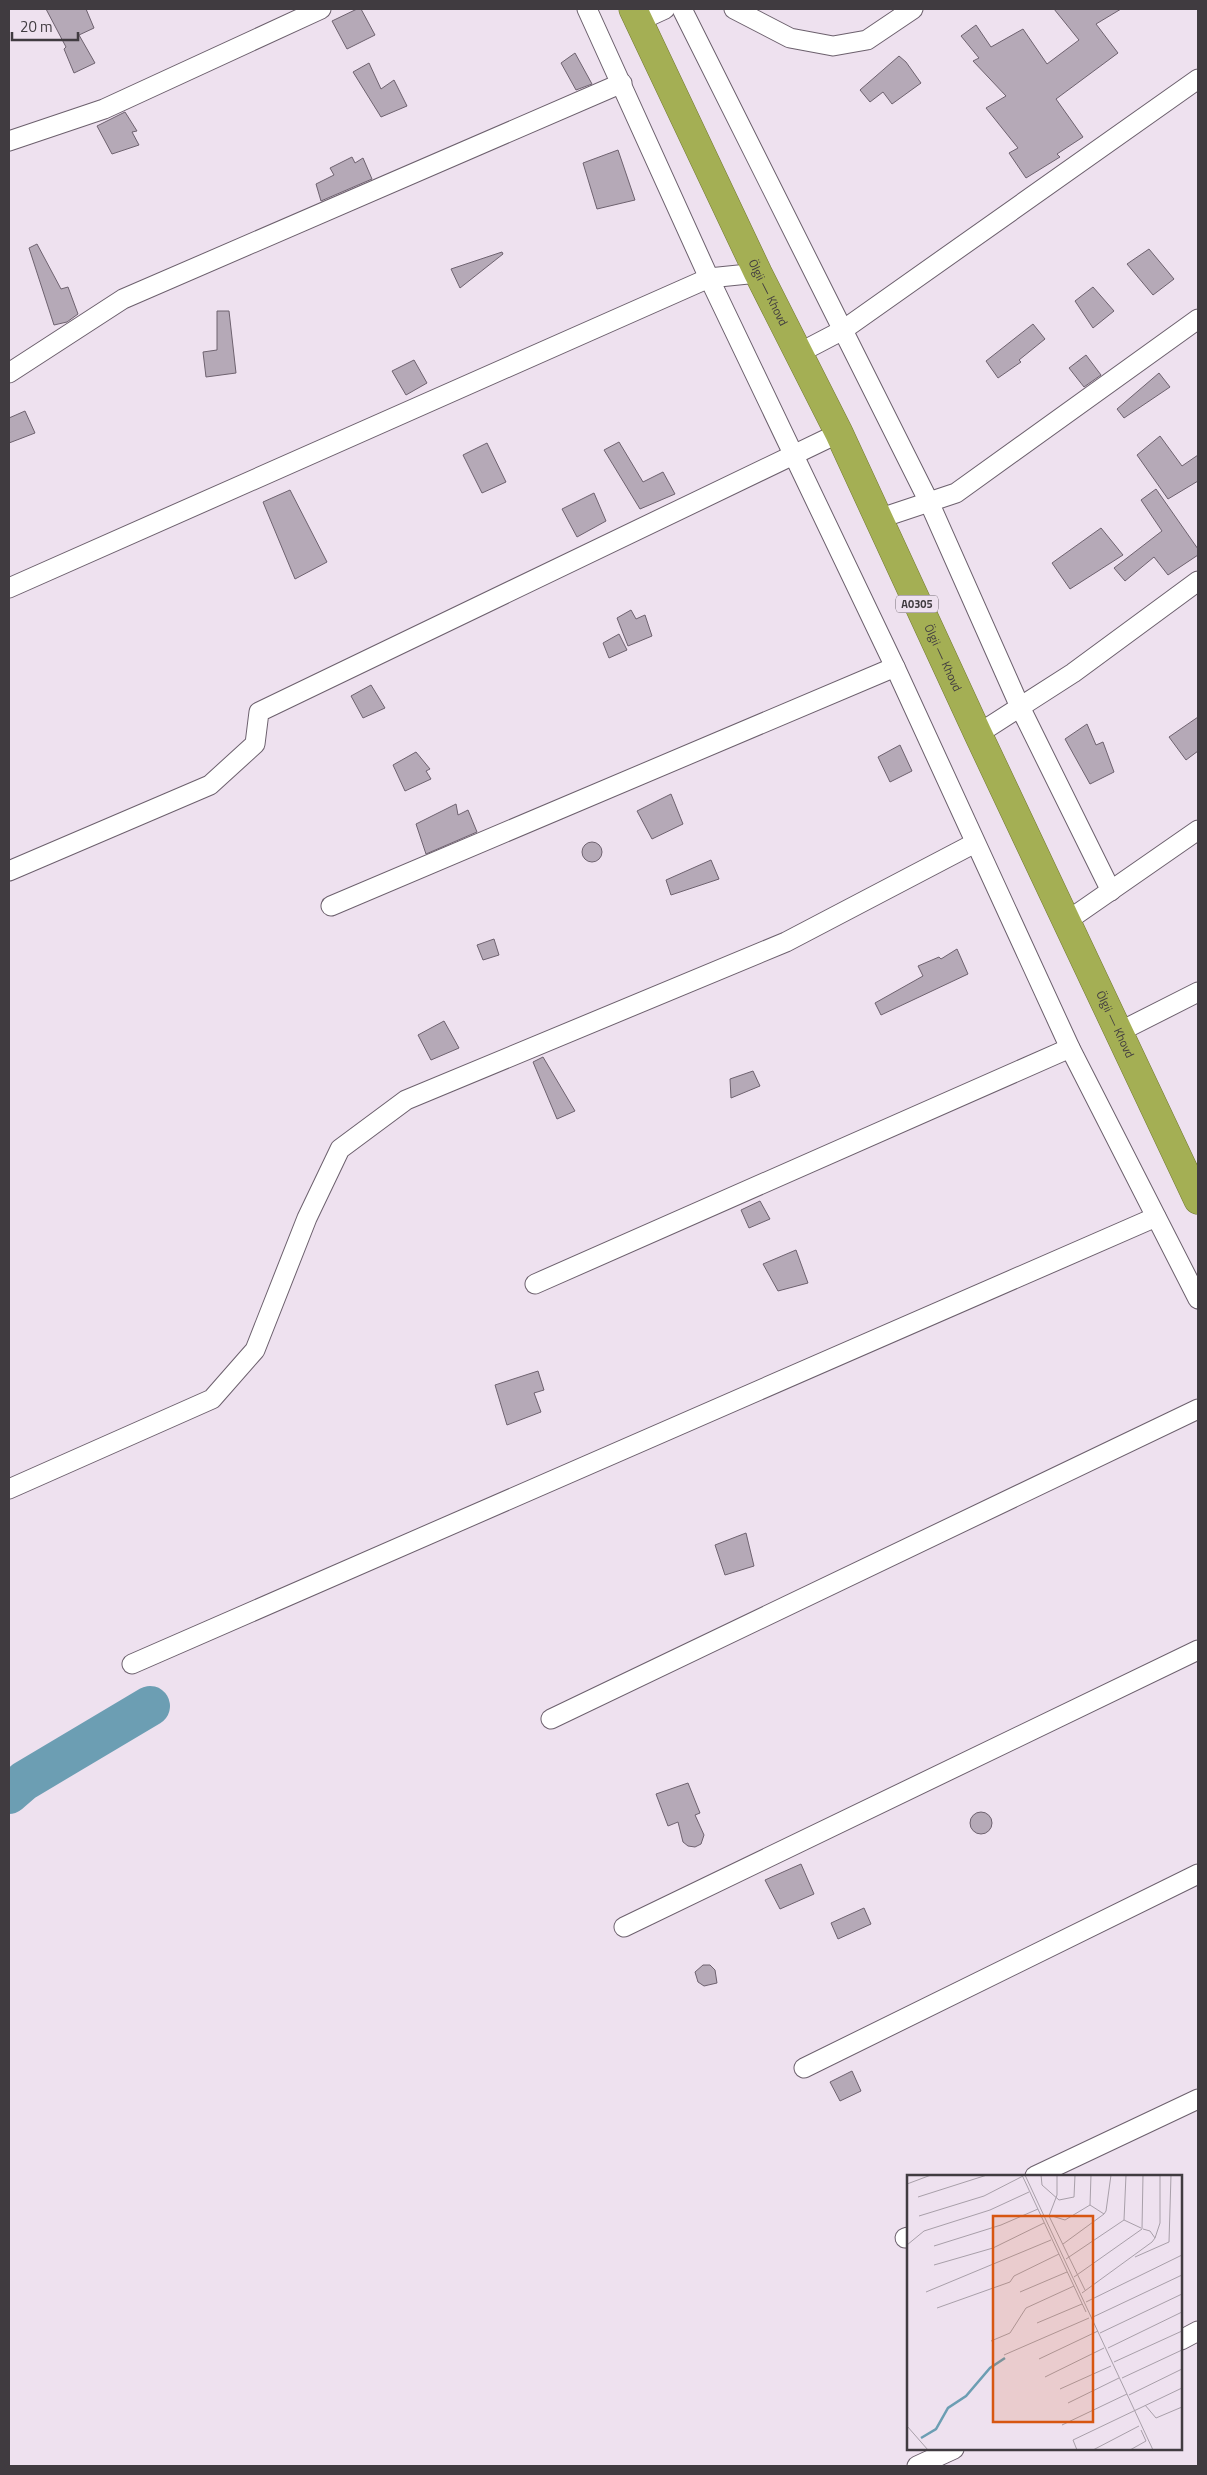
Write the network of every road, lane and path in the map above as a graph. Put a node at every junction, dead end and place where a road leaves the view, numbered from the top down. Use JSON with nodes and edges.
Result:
{"nodes":[{"id":1,"x":321,"y":9,"type":"edge"},
{"id":2,"x":587,"y":9,"type":"edge"},
{"id":3,"x":665,"y":9,"type":"edge"},
{"id":4,"x":682,"y":9,"type":"edge"},
{"id":5,"x":734,"y":9,"type":"edge"},
{"id":6,"x":912,"y":9,"type":"edge"},
{"id":7,"x":636,"y":15,"type":"edge"},
{"id":8,"x":1198,"y":79,"type":"edge"},
{"id":9,"x":622,"y":83,"type":"junction"},
{"id":10,"x":9,"y":140,"type":"edge"},
{"id":11,"x":758,"y":273,"type":"junction"},
{"id":12,"x":709,"y":278,"type":"junction"},
{"id":13,"x":1198,"y":319,"type":"edge"},
{"id":14,"x":843,"y":330,"type":"junction"},
{"id":15,"x":799,"y":353,"type":"junction"},
{"id":16,"x":9,"y":373,"type":"edge"},
{"id":17,"x":838,"y":433,"type":"junction"},
{"id":18,"x":793,"y":456,"type":"junction"},
{"id":19,"x":929,"y":502,"type":"junction"},
{"id":20,"x":878,"y":519,"type":"junction"},
{"id":21,"x":1198,"y":581,"type":"edge"},
{"id":22,"x":9,"y":588,"type":"edge"},
{"id":23,"x":895,"y":667,"type":"junction"},
{"id":24,"x":1020,"y":707,"type":"junction"},
{"id":25,"x":978,"y":734,"type":"junction"},
{"id":26,"x":1198,"y":830,"type":"edge"},
{"id":27,"x":975,"y":843,"type":"junction"},
{"id":28,"x":9,"y":871,"type":"edge"},
{"id":29,"x":1110,"y":891,"type":"junction"},
{"id":30,"x":331,"y":906,"type":"dead end"},
{"id":31,"x":1066,"y":921,"type":"junction"},
{"id":32,"x":1198,"y":992,"type":"edge"},
{"id":33,"x":1120,"y":1032,"type":"junction"},
{"id":34,"x":1070,"y":1048,"type":"junction"},
{"id":35,"x":1198,"y":1200,"type":"edge"},
{"id":36,"x":1156,"y":1216,"type":"junction"},
{"id":37,"x":535,"y":1284,"type":"dead end"},
{"id":38,"x":1198,"y":1299,"type":"edge"},
{"id":39,"x":1198,"y":1408,"type":"edge"},
{"id":40,"x":9,"y":1489,"type":"edge"},
{"id":41,"x":1198,"y":1650,"type":"edge"},
{"id":42,"x":132,"y":1664,"type":"dead end"},
{"id":43,"x":551,"y":1719,"type":"dead end"},
{"id":44,"x":1198,"y":1874,"type":"edge"},
{"id":45,"x":624,"y":1927,"type":"dead end"},
{"id":46,"x":804,"y":2068,"type":"dead end"},
{"id":47,"x":1198,"y":2099,"type":"edge"},
{"id":48,"x":1037,"y":2175,"type":"edge"},
{"id":49,"x":1198,"y":2331,"type":"edge"},
{"id":50,"x":1182,"y":2339,"type":"edge"},
{"id":51,"x":952,"y":2450,"type":"edge"},
{"id":52,"x":917,"y":2466,"type":"edge"}],
"edges":[{"from":1,"to":10,"type":"street"},
{"from":2,"to":9,"type":"street"},
{"from":3,"to":7,"type":"street"},
{"from":4,"to":14,"type":"street"},
{"from":5,"to":6,"type":"street"},
{"from":7,"to":11,"type":"highway","name":"Ölgii — Khovd","number":"A0305"},
{"from":8,"to":14,"type":"street"},
{"from":9,"to":12,"type":"street"},
{"from":9,"to":16,"type":"street"},
{"from":11,"to":12,"type":"street"},
{"from":11,"to":15,"type":"highway","name":"Ölgii — Khovd","number":"A0305"},
{"from":12,"to":18,"type":"street"},
{"from":12,"to":22,"type":"street"},
{"from":13,"to":19,"type":"street"},
{"from":14,"to":15,"type":"street"},
{"from":14,"to":19,"type":"street"},
{"from":15,"to":17,"type":"highway","name":"Ölgii — Khovd","number":"A0305"},
{"from":17,"to":18,"type":"street"},
{"from":17,"to":20,"type":"highway","name":"Ölgii — Khovd","number":"A0305"},
{"from":18,"to":23,"type":"street"},
{"from":18,"to":28,"type":"street"},
{"from":19,"to":20,"type":"street"},
{"from":19,"to":24,"type":"street"},
{"from":20,"to":25,"type":"highway","name":"Ölgii — Khovd","number":"A0305"},
{"from":21,"to":24,"type":"street"},
{"from":23,"to":27,"type":"street"},
{"from":23,"to":30,"type":"street"},
{"from":24,"to":25,"type":"street"},
{"from":24,"to":29,"type":"street"},
{"from":25,"to":31,"type":"highway","name":"Ölgii — Khovd","number":"A0305"},
{"from":26,"to":29,"type":"street"},
{"from":27,"to":34,"type":"street"},
{"from":27,"to":40,"type":"street"},
{"from":29,"to":31,"type":"street"},
{"from":31,"to":33,"type":"highway","name":"Ölgii — Khovd","number":"A0305"},
{"from":32,"to":33,"type":"street"},
{"from":33,"to":35,"type":"highway","name":"Ölgii — Khovd","number":"A0305"},
{"from":34,"to":36,"type":"street"},
{"from":34,"to":37,"type":"street"},
{"from":36,"to":38,"type":"street"},
{"from":36,"to":42,"type":"street"},
{"from":39,"to":43,"type":"street"},
{"from":41,"to":45,"type":"street"},
{"from":44,"to":46,"type":"street"},
{"from":47,"to":48,"type":"street"},
{"from":49,"to":50,"type":"street"},
{"from":51,"to":52,"type":"street"}]}
